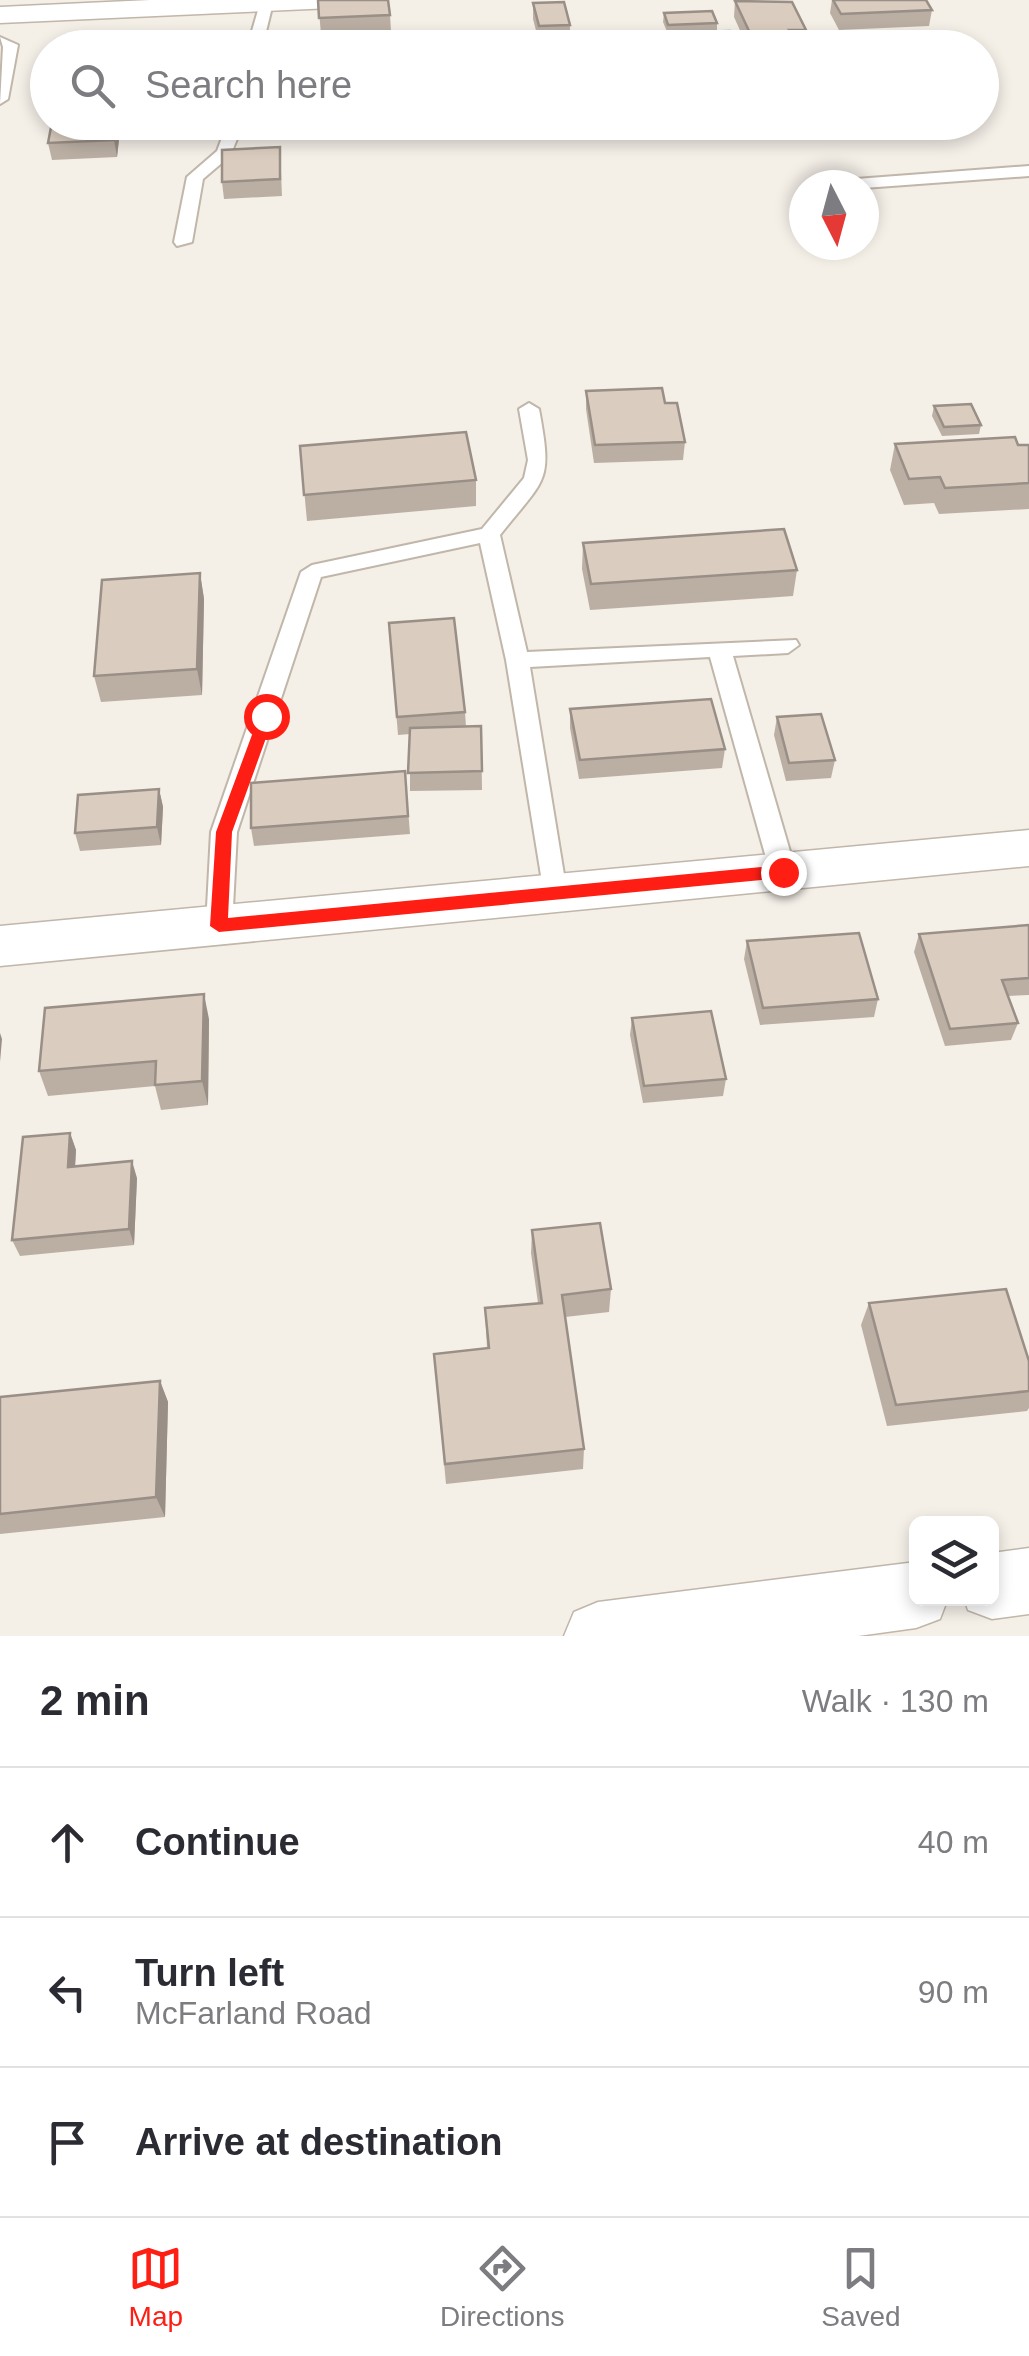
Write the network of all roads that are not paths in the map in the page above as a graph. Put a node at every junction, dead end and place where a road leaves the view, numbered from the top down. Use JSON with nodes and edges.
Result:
{"nodes":[{"id":1,"x":332,"y":0,"type":"edge"},
{"id":2,"x":266,"y":3,"type":"junction"},
{"id":3,"x":0,"y":15,"type":"edge"},
{"id":4,"x":259,"y":30,"type":"edge"},
{"id":5,"x":0,"y":41,"type":"edge"},
{"id":6,"x":0,"y":99,"type":"edge"},
{"id":7,"x":229,"y":140,"type":"edge"},
{"id":8,"x":1029,"y":171,"type":"edge"},
{"id":9,"x":879,"y":182,"type":"edge"},
{"id":10,"x":184,"y":242,"type":"dead end"},
{"id":11,"x":529,"y":409,"type":"dead end"},
{"id":12,"x":489,"y":534,"type":"junction"},
{"id":13,"x":788,"y":645,"type":"dead end"},
{"id":14,"x":719,"y":648,"type":"junction"},
{"id":15,"x":517,"y":660,"type":"junction"},
{"id":16,"x":1029,"y":848,"type":"edge"},
{"id":17,"x":783,"y":872,"type":"junction"},
{"id":18,"x":554,"y":893,"type":"junction"},
{"id":19,"x":219,"y":926,"type":"junction"},
{"id":20,"x":0,"y":946,"type":"edge"},
{"id":21,"x":1029,"y":1581,"type":"edge"},
{"id":22,"x":999,"y":1585,"type":"edge"},
{"id":23,"x":909,"y":1596,"type":"edge"},
{"id":24,"x":598,"y":1636,"type":"edge"}],
"edges":[{"from":1,"to":2,"type":"street"},
{"from":2,"to":3,"type":"street"},
{"from":2,"to":4,"type":"lane"},
{"from":5,"to":6,"type":"lane"},
{"from":7,"to":10,"type":"lane"},
{"from":8,"to":9,"type":"lane"},
{"from":11,"to":12,"type":"lane"},
{"from":12,"to":15,"type":"lane"},
{"from":12,"to":19,"type":"lane"},
{"from":13,"to":14,"type":"lane"},
{"from":14,"to":15,"type":"lane"},
{"from":14,"to":17,"type":"lane"},
{"from":15,"to":18,"type":"lane"},
{"from":16,"to":17,"type":"street"},
{"from":17,"to":18,"type":"street"},
{"from":18,"to":19,"type":"street"},
{"from":19,"to":20,"type":"street"},
{"from":21,"to":22,"type":"street"},
{"from":23,"to":24,"type":"street"}]}
